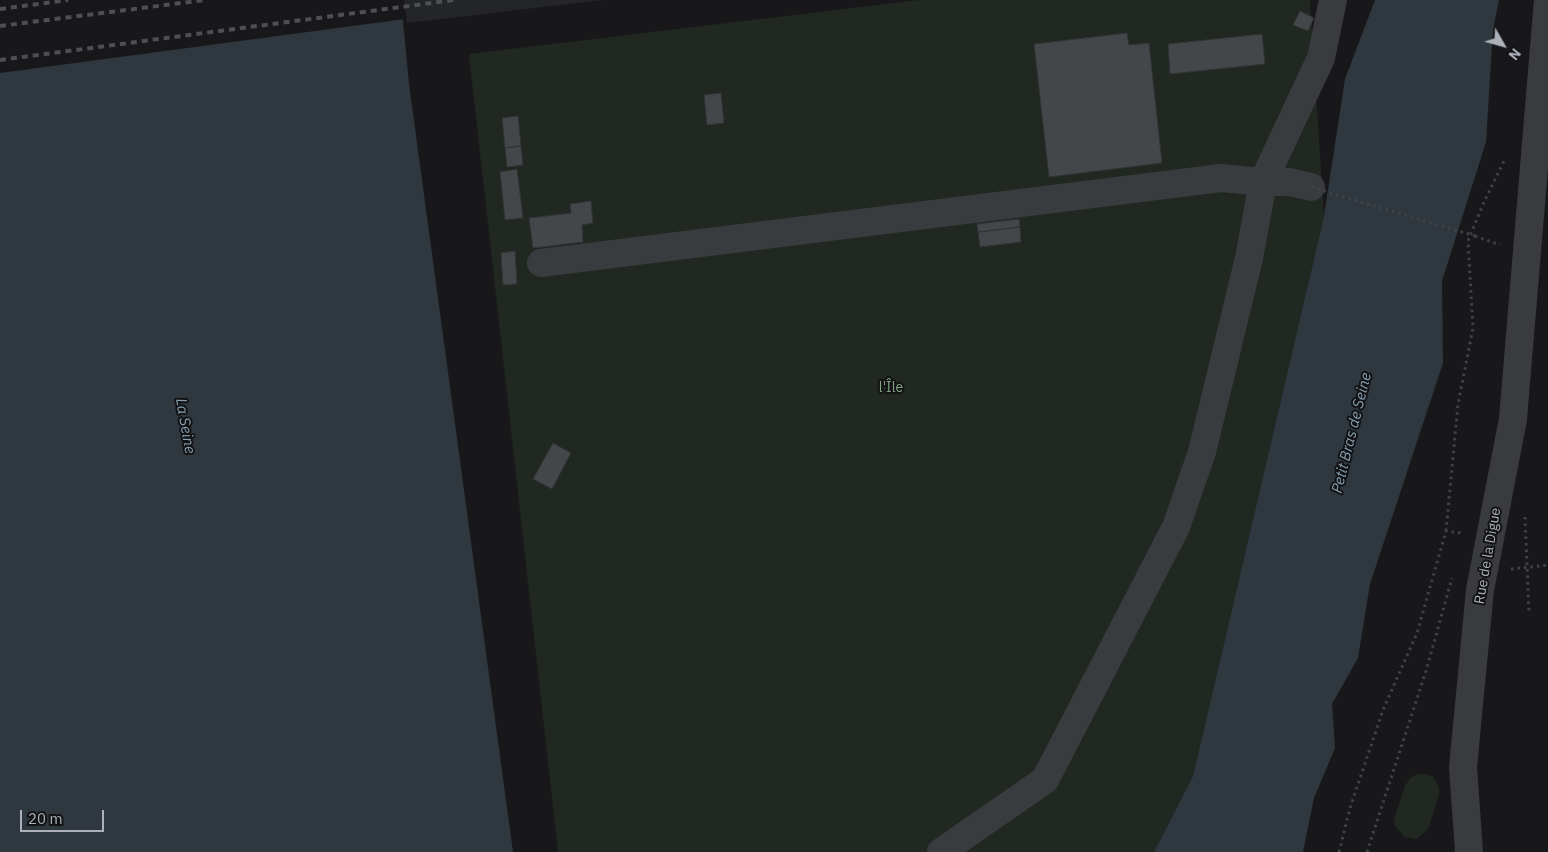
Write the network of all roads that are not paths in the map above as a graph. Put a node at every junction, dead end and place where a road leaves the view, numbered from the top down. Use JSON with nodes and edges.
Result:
{"nodes":[{"id":1,"x":1333,"y":0,"type":"edge"},
{"id":2,"x":1548,"y":0,"type":"edge"},
{"id":3,"x":1263,"y":182,"type":"junction"},
{"id":4,"x":1311,"y":187,"type":"road end"},
{"id":5,"x":1536,"y":262,"type":"edge"},
{"id":6,"x":541,"y":263,"type":"dead end"},
{"id":7,"x":941,"y":852,"type":"edge"},
{"id":8,"x":1469,"y":852,"type":"edge"}],
"edges":[{"from":1,"to":3,"type":"street"},
{"from":2,"to":5,"type":"street","name":"Rue de la Digue"},
{"from":3,"to":4,"type":"street"},
{"from":3,"to":6,"type":"street"},
{"from":3,"to":7,"type":"street"},
{"from":5,"to":8,"type":"street","name":"Rue de la Digue"}]}
